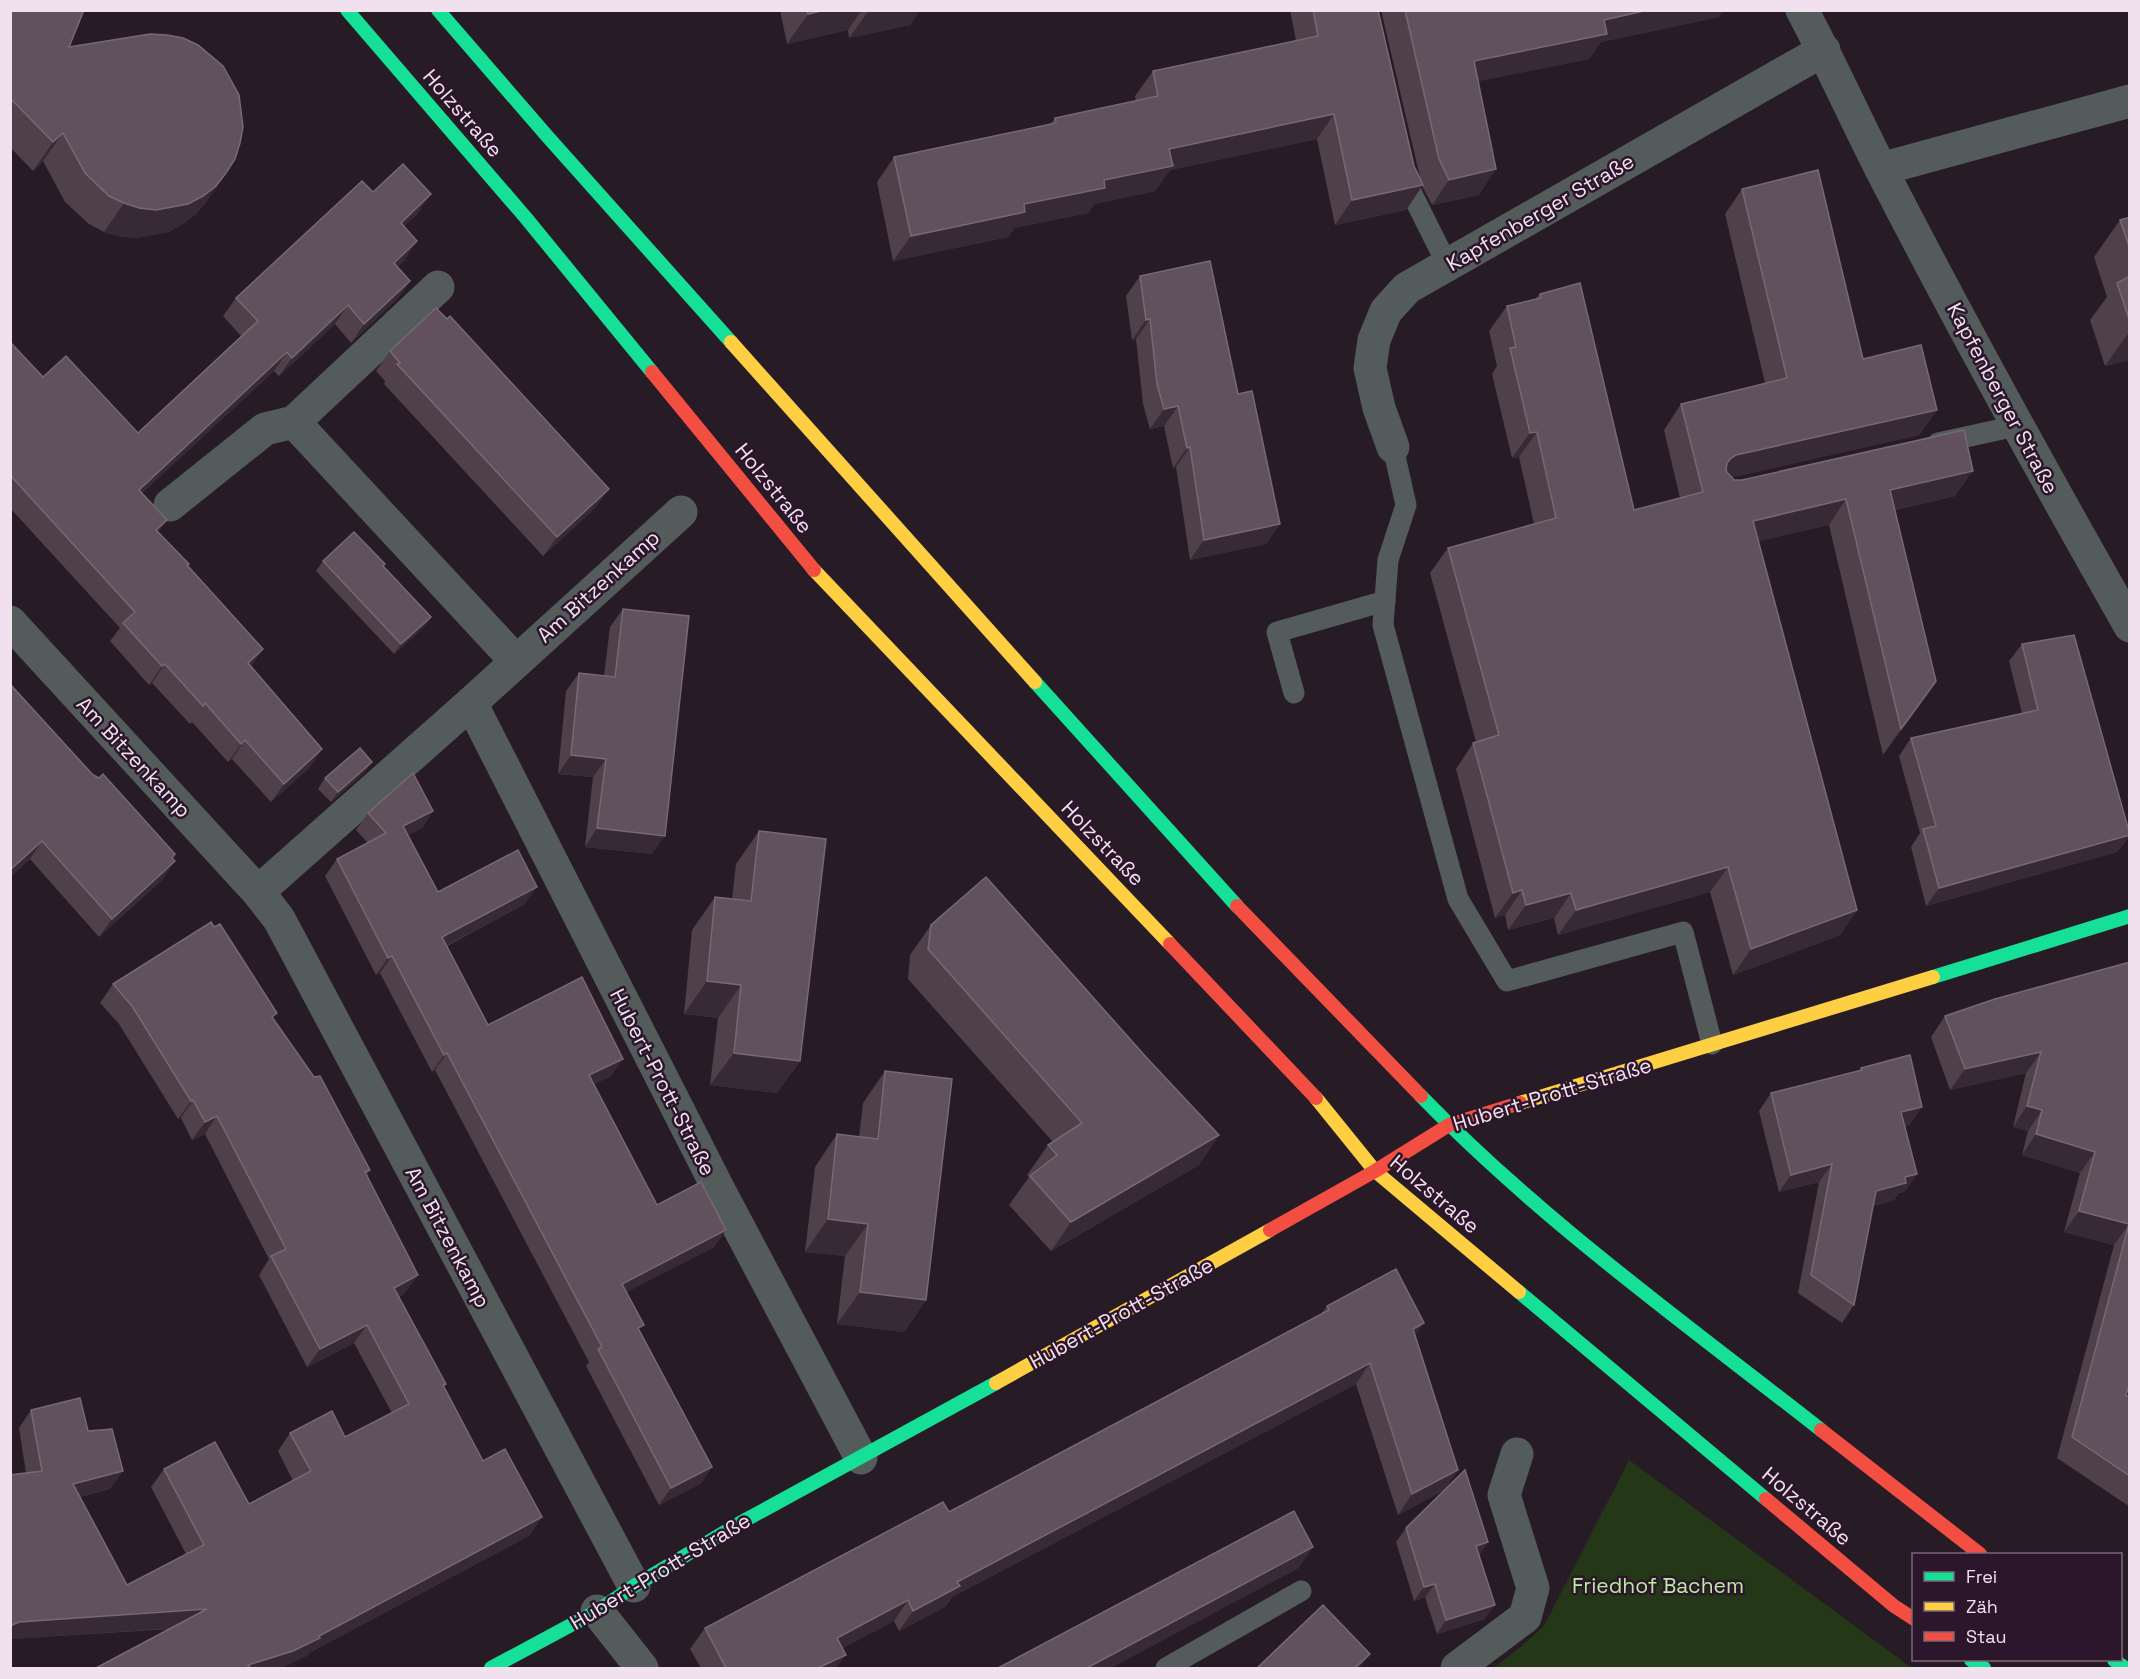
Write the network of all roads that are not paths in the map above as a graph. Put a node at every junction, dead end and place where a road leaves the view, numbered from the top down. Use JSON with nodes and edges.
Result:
{"nodes":[{"id":1,"x":347,"y":10,"type":"edge"},
{"id":2,"x":438,"y":10,"type":"edge"},
{"id":3,"x":1802,"y":10,"type":"edge"},
{"id":4,"x":1824,"y":50,"type":"junction"},
{"id":5,"x":2130,"y":101,"type":"edge"},
{"id":6,"x":1401,"y":155,"type":"edge"},
{"id":7,"x":1881,"y":169,"type":"junction"},
{"id":8,"x":1447,"y":264,"type":"junction"},
{"id":9,"x":438,"y":286,"type":"dead end"},
{"id":10,"x":294,"y":422,"type":"junction"},
{"id":11,"x":2016,"y":426,"type":"junction"},
{"id":12,"x":1393,"y":447,"type":"joint"},
{"id":13,"x":1914,"y":449,"type":"edge"},
{"id":14,"x":170,"y":505,"type":"dead end"},
{"id":15,"x":681,"y":512,"type":"dead end"},
{"id":16,"x":1385,"y":601,"type":"junction"},
{"id":17,"x":10,"y":622,"type":"edge"},
{"id":18,"x":2130,"y":626,"type":"edge"},
{"id":19,"x":516,"y":661,"type":"junction"},
{"id":20,"x":1294,"y":693,"type":"dead end"},
{"id":21,"x":471,"y":703,"type":"junction"},
{"id":22,"x":258,"y":892,"type":"junction"},
{"id":23,"x":2130,"y":916,"type":"edge"},
{"id":24,"x":1712,"y":1044,"type":"junction"},
{"id":25,"x":1449,"y":1125,"type":"junction"},
{"id":26,"x":1375,"y":1171,"type":"junction"},
{"id":27,"x":1517,"y":1454,"type":"dead end"},
{"id":28,"x":861,"y":1458,"type":"junction"},
{"id":29,"x":1979,"y":1553,"type":"edge"},
{"id":30,"x":634,"y":1586,"type":"junction"},
{"id":31,"x":1301,"y":1591,"type":"dead end"},
{"id":32,"x":597,"y":1611,"type":"junction"},
{"id":33,"x":1912,"y":1618,"type":"edge"},
{"id":34,"x":491,"y":1668,"type":"edge"},
{"id":35,"x":642,"y":1668,"type":"edge"},
{"id":36,"x":1166,"y":1668,"type":"edge"},
{"id":37,"x":1457,"y":1668,"type":"edge"}],
"edges":[{"from":1,"to":26,"type":"main road","name":"Holzstraße"},
{"from":2,"to":25,"type":"main road"},
{"from":3,"to":4,"type":"street","name":"Kapfenberger Straße"},
{"from":4,"to":7,"type":"street","name":"Kapfenberger Straße"},
{"from":4,"to":8,"type":"street","name":"Kapfenberger Straße"},
{"from":5,"to":7,"type":"street"},
{"from":6,"to":8,"type":"lane"},
{"from":7,"to":11,"type":"street","name":"Kapfenberger Straße"},
{"from":8,"to":12,"type":"street","name":"Kapfenberger Straße"},
{"from":9,"to":10,"type":"street"},
{"from":10,"to":14,"type":"street"},
{"from":10,"to":19,"type":"street"},
{"from":11,"to":13,"type":"lane"},
{"from":11,"to":18,"type":"street","name":"Kapfenberger Straße"},
{"from":12,"to":16,"type":"lane"},
{"from":15,"to":19,"type":"street","name":"Am Bitzenkamp"},
{"from":16,"to":20,"type":"lane"},
{"from":16,"to":24,"type":"lane"},
{"from":17,"to":22,"type":"street","name":"Am Bitzenkamp"},
{"from":19,"to":21,"type":"street","name":"Am Bitzenkamp"},
{"from":21,"to":22,"type":"street","name":"Am Bitzenkamp"},
{"from":21,"to":28,"type":"street","name":"Hubert-Prott-Straße"},
{"from":22,"to":30,"type":"street","name":"Am Bitzenkamp"},
{"from":23,"to":24,"type":"main road","name":"Hubert-Prott-Straße"},
{"from":24,"to":25,"type":"main road","name":"Hubert-Prott-Straße"},
{"from":25,"to":26,"type":"main road","name":"Hubert-Prott-Straße"},
{"from":25,"to":29,"type":"main road"},
{"from":26,"to":28,"type":"main road","name":"Hubert-Prott-Straße"},
{"from":26,"to":33,"type":"main road","name":"Holzstraße"},
{"from":27,"to":37,"type":"street"},
{"from":28,"to":30,"type":"main road","name":"Hubert-Prott-Straße"},
{"from":30,"to":32,"type":"main road","name":"Hubert-Prott-Straße"},
{"from":31,"to":36,"type":"lane"},
{"from":32,"to":34,"type":"main road","name":"Hubert-Prott-Straße"},
{"from":32,"to":35,"type":"street"}]}
